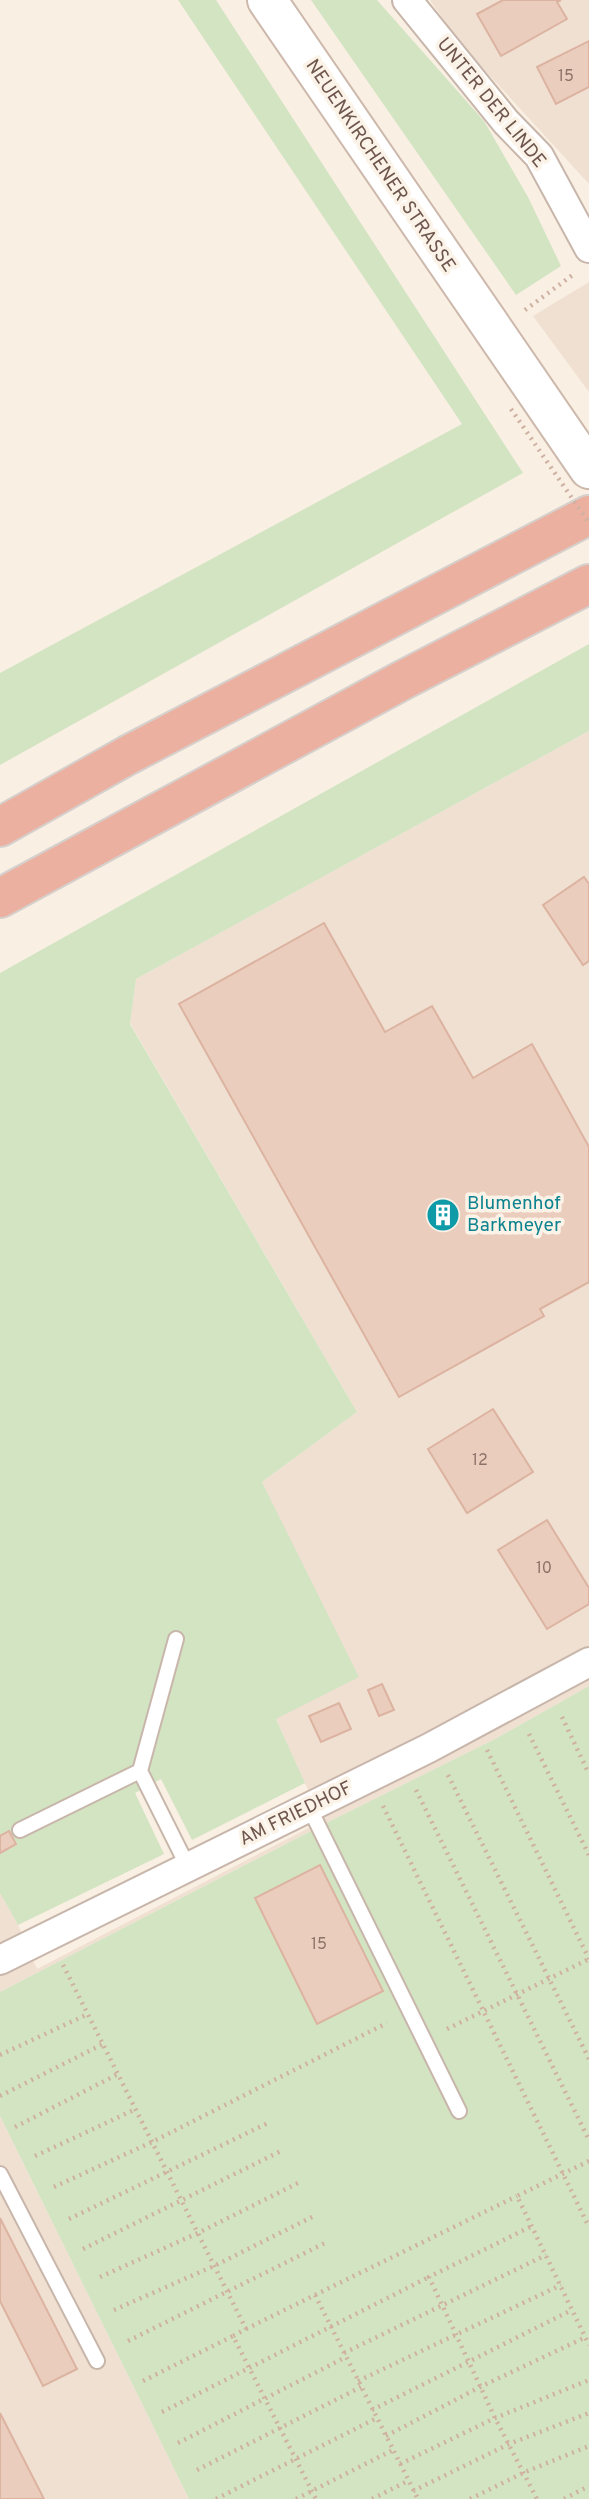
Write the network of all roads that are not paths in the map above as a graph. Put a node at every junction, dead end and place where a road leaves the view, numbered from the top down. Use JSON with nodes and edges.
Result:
{"nodes":[{"id":1,"x":267,"y":0,"type":"edge"},
{"id":2,"x":407,"y":0,"type":"edge"},
{"id":3,"x":584,"y":259,"type":"edge"},
{"id":4,"x":589,"y":469,"type":"edge"},
{"id":5,"x":589,"y":515,"type":"edge"},
{"id":6,"x":589,"y":584,"type":"edge"},
{"id":7,"x":0,"y":827,"type":"edge"},
{"id":8,"x":0,"y":898,"type":"edge"},
{"id":9,"x":176,"y":1639,"type":"dead end"},
{"id":10,"x":589,"y":1662,"type":"edge"},
{"id":11,"x":140,"y":1771,"type":"junction"},
{"id":12,"x":309,"y":1807,"type":"junction"},
{"id":13,"x":20,"y":1830,"type":"dead end"},
{"id":14,"x":188,"y":1867,"type":"junction"},
{"id":15,"x":0,"y":1960,"type":"edge"},
{"id":16,"x":459,"y":2111,"type":"dead end"},
{"id":17,"x":0,"y":2174,"type":"edge"},
{"id":18,"x":97,"y":2361,"type":"dead end"}],
"edges":[{"from":1,"to":4,"type":"main road","name":"NEUENKIRCHENER STRASSE"},
{"from":2,"to":3,"type":"street","name":"UNTER DER LINDE"},
{"from":5,"to":7,"type":"highway"},
{"from":6,"to":8,"type":"highway"},
{"from":9,"to":11,"type":"lane"},
{"from":10,"to":12,"type":"street","name":"AM FRIEDHOF"},
{"from":11,"to":13,"type":"lane"},
{"from":11,"to":14,"type":"lane"},
{"from":12,"to":14,"type":"street","name":"AM FRIEDHOF"},
{"from":12,"to":16,"type":"lane"},
{"from":14,"to":15,"type":"street","name":"AM FRIEDHOF"},
{"from":17,"to":18,"type":"lane"}]}
